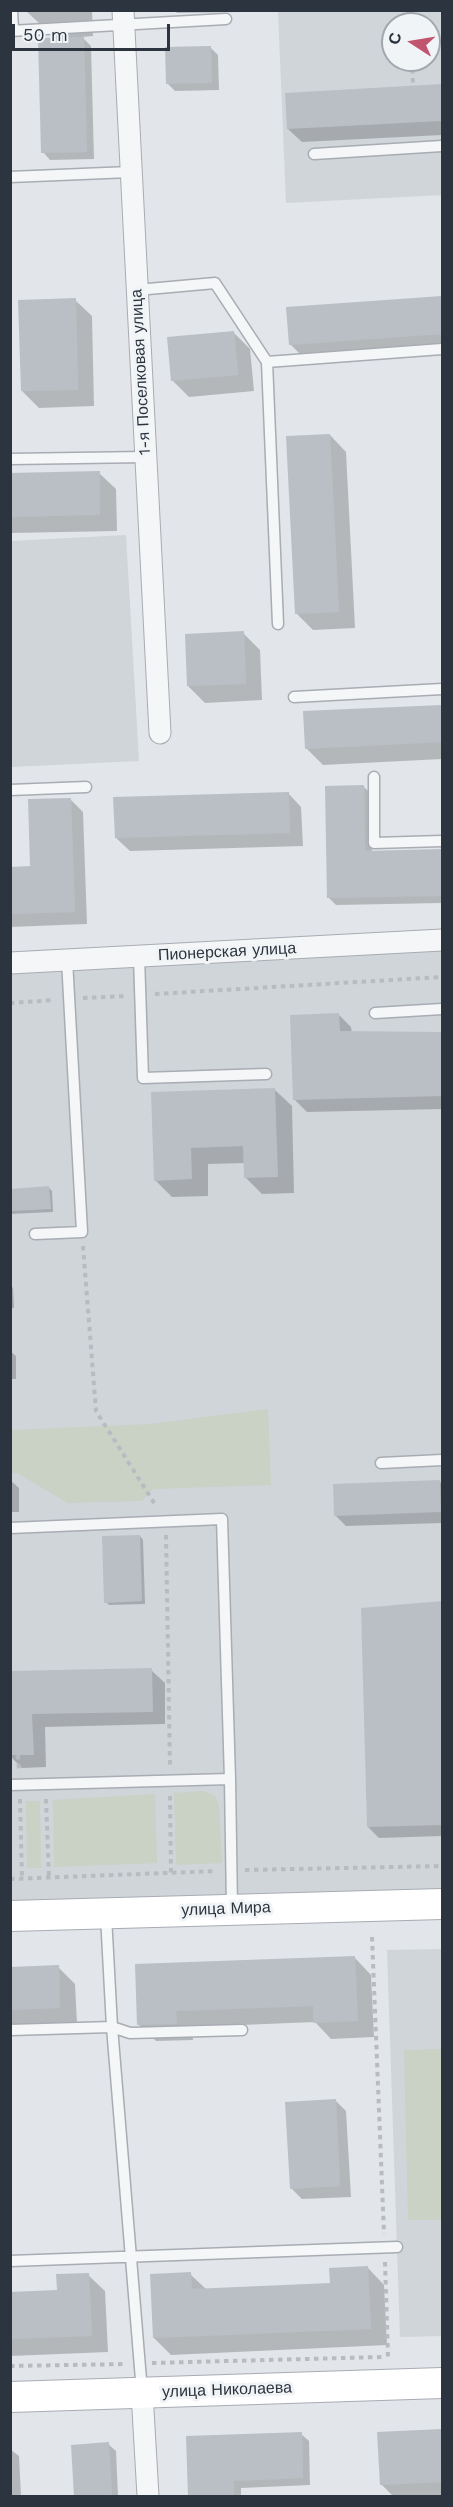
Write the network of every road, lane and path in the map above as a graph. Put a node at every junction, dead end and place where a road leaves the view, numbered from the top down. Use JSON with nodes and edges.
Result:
{"nodes":[{"id":1,"x":12,"y":10,"type":"edge"},
{"id":2,"x":123,"y":17,"type":"edge"},
{"id":3,"x":226,"y":19,"type":"dead end"},
{"id":4,"x":12,"y":31,"type":"edge"},
{"id":5,"x":412,"y":72,"type":"edge"},
{"id":6,"x":413,"y":86,"type":"dead end"},
{"id":7,"x":442,"y":146,"type":"edge"},
{"id":8,"x":314,"y":154,"type":"dead end"},
{"id":9,"x":130,"y":172,"type":"junction"},
{"id":10,"x":10,"y":177,"type":"edge"},
{"id":11,"x":136,"y":290,"type":"junction"},
{"id":12,"x":442,"y":349,"type":"edge"},
{"id":13,"x":267,"y":362,"type":"junction"},
{"id":14,"x":145,"y":457,"type":"junction"},
{"id":15,"x":10,"y":459,"type":"edge"},
{"id":16,"x":278,"y":624,"type":"dead end"},
{"id":17,"x":442,"y":689,"type":"edge"},
{"id":18,"x":294,"y":697,"type":"dead end"},
{"id":19,"x":160,"y":733,"type":"dead end"},
{"id":20,"x":374,"y":777,"type":"dead end"},
{"id":21,"x":86,"y":787,"type":"dead end"},
{"id":22,"x":10,"y":790,"type":"edge"},
{"id":23,"x":442,"y":841,"type":"edge"},
{"id":24,"x":442,"y":940,"type":"edge"},
{"id":25,"x":139,"y":957,"type":"junction"},
{"id":26,"x":67,"y":960,"type":"junction"},
{"id":27,"x":10,"y":963,"type":"edge"},
{"id":28,"x":442,"y":977,"type":"edge"},
{"id":29,"x":140,"y":995,"type":"junction"},
{"id":30,"x":70,"y":999,"type":"junction"},
{"id":31,"x":10,"y":1003,"type":"edge"},
{"id":32,"x":442,"y":1010,"type":"edge"},
{"id":33,"x":375,"y":1012,"type":"dead end"},
{"id":34,"x":266,"y":1074,"type":"dead end"},
{"id":35,"x":82,"y":1232,"type":"junction"},
{"id":36,"x":35,"y":1234,"type":"dead end"},
{"id":37,"x":442,"y":1460,"type":"edge"},
{"id":38,"x":381,"y":1463,"type":"dead end"},
{"id":39,"x":166,"y":1522,"type":"junction"},
{"id":40,"x":10,"y":1528,"type":"edge"},
{"id":41,"x":170,"y":1779,"type":"junction"},
{"id":42,"x":230,"y":1779,"type":"junction"},
{"id":43,"x":15,"y":1784,"type":"edge"},
{"id":44,"x":46,"y":1784,"type":"junction"},
{"id":45,"x":171,"y":1873,"type":"dead end"},
{"id":46,"x":49,"y":1878,"type":"dead end"},
{"id":47,"x":22,"y":1879,"type":"dead end"},
{"id":48,"x":442,"y":1904,"type":"edge"},
{"id":49,"x":232,"y":1908,"type":"junction"},
{"id":50,"x":106,"y":1912,"type":"junction"},
{"id":51,"x":10,"y":1916,"type":"edge"},
{"id":52,"x":372,"y":1937,"type":"dead end"},
{"id":53,"x":112,"y":2026,"type":"junction"},
{"id":54,"x":10,"y":2030,"type":"edge"},
{"id":55,"x":242,"y":2030,"type":"dead end"},
{"id":56,"x":397,"y":2247,"type":"dead end"},
{"id":57,"x":384,"y":2248,"type":"junction"},
{"id":58,"x":129,"y":2257,"type":"junction"},
{"id":59,"x":10,"y":2261,"type":"edge"},
{"id":60,"x":388,"y":2357,"type":"junction"},
{"id":61,"x":399,"y":2357,"type":"dead end"},
{"id":62,"x":140,"y":2364,"type":"junction"},
{"id":63,"x":10,"y":2367,"type":"edge"},
{"id":64,"x":442,"y":2383,"type":"edge"},
{"id":65,"x":142,"y":2393,"type":"junction"},
{"id":66,"x":10,"y":2397,"type":"edge"},
{"id":67,"x":148,"y":2496,"type":"edge"}],
"edges":[{"from":1,"to":4,"type":"lane"},
{"from":2,"to":3,"type":"lane"},
{"from":2,"to":4,"type":"lane"},
{"from":2,"to":9,"type":"street","name":"1-я Поселковая улица"},
{"from":5,"to":6,"type":"path"},
{"from":7,"to":8,"type":"lane"},
{"from":9,"to":10,"type":"lane"},
{"from":9,"to":11,"type":"street","name":"1-я Поселковая улица"},
{"from":11,"to":13,"type":"lane"},
{"from":11,"to":14,"type":"street","name":"1-я Поселковая улица"},
{"from":12,"to":13,"type":"lane"},
{"from":13,"to":16,"type":"lane"},
{"from":14,"to":15,"type":"lane"},
{"from":14,"to":19,"type":"street","name":"1-я Поселковая улица"},
{"from":17,"to":18,"type":"lane"},
{"from":20,"to":23,"type":"lane"},
{"from":21,"to":22,"type":"lane"},
{"from":24,"to":25,"type":"street","name":"Пионерская улица"},
{"from":25,"to":26,"type":"street","name":"Пионерская улица"},
{"from":25,"to":29,"type":"lane"},
{"from":26,"to":27,"type":"street","name":"Пионерская улица"},
{"from":26,"to":30,"type":"lane"},
{"from":28,"to":29,"type":"path"},
{"from":29,"to":30,"type":"path"},
{"from":29,"to":34,"type":"lane"},
{"from":30,"to":31,"type":"path"},
{"from":30,"to":35,"type":"lane"},
{"from":32,"to":33,"type":"lane"},
{"from":35,"to":36,"type":"lane"},
{"from":35,"to":39,"type":"path"},
{"from":37,"to":38,"type":"lane"},
{"from":39,"to":40,"type":"lane"},
{"from":39,"to":41,"type":"path"},
{"from":39,"to":42,"type":"lane"},
{"from":41,"to":42,"type":"lane"},
{"from":41,"to":44,"type":"lane"},
{"from":41,"to":45,"type":"path"},
{"from":42,"to":49,"type":"lane"},
{"from":43,"to":44,"type":"lane"},
{"from":43,"to":47,"type":"path"},
{"from":44,"to":46,"type":"path"},
{"from":48,"to":49,"type":"main road","name":"улица Мира"},
{"from":49,"to":50,"type":"main road","name":"улица Мира"},
{"from":50,"to":51,"type":"main road","name":"улица Мира"},
{"from":50,"to":53,"type":"lane"},
{"from":52,"to":57,"type":"path"},
{"from":53,"to":54,"type":"lane"},
{"from":53,"to":55,"type":"lane"},
{"from":53,"to":58,"type":"lane"},
{"from":56,"to":57,"type":"lane"},
{"from":57,"to":58,"type":"lane"},
{"from":57,"to":60,"type":"path"},
{"from":58,"to":59,"type":"lane"},
{"from":58,"to":62,"type":"lane"},
{"from":60,"to":61,"type":"path"},
{"from":60,"to":62,"type":"path"},
{"from":62,"to":63,"type":"path"},
{"from":62,"to":65,"type":"lane"},
{"from":64,"to":65,"type":"main road","name":"улица Николаева"},
{"from":65,"to":66,"type":"main road","name":"улица Николаева"},
{"from":65,"to":67,"type":"street"}]}
